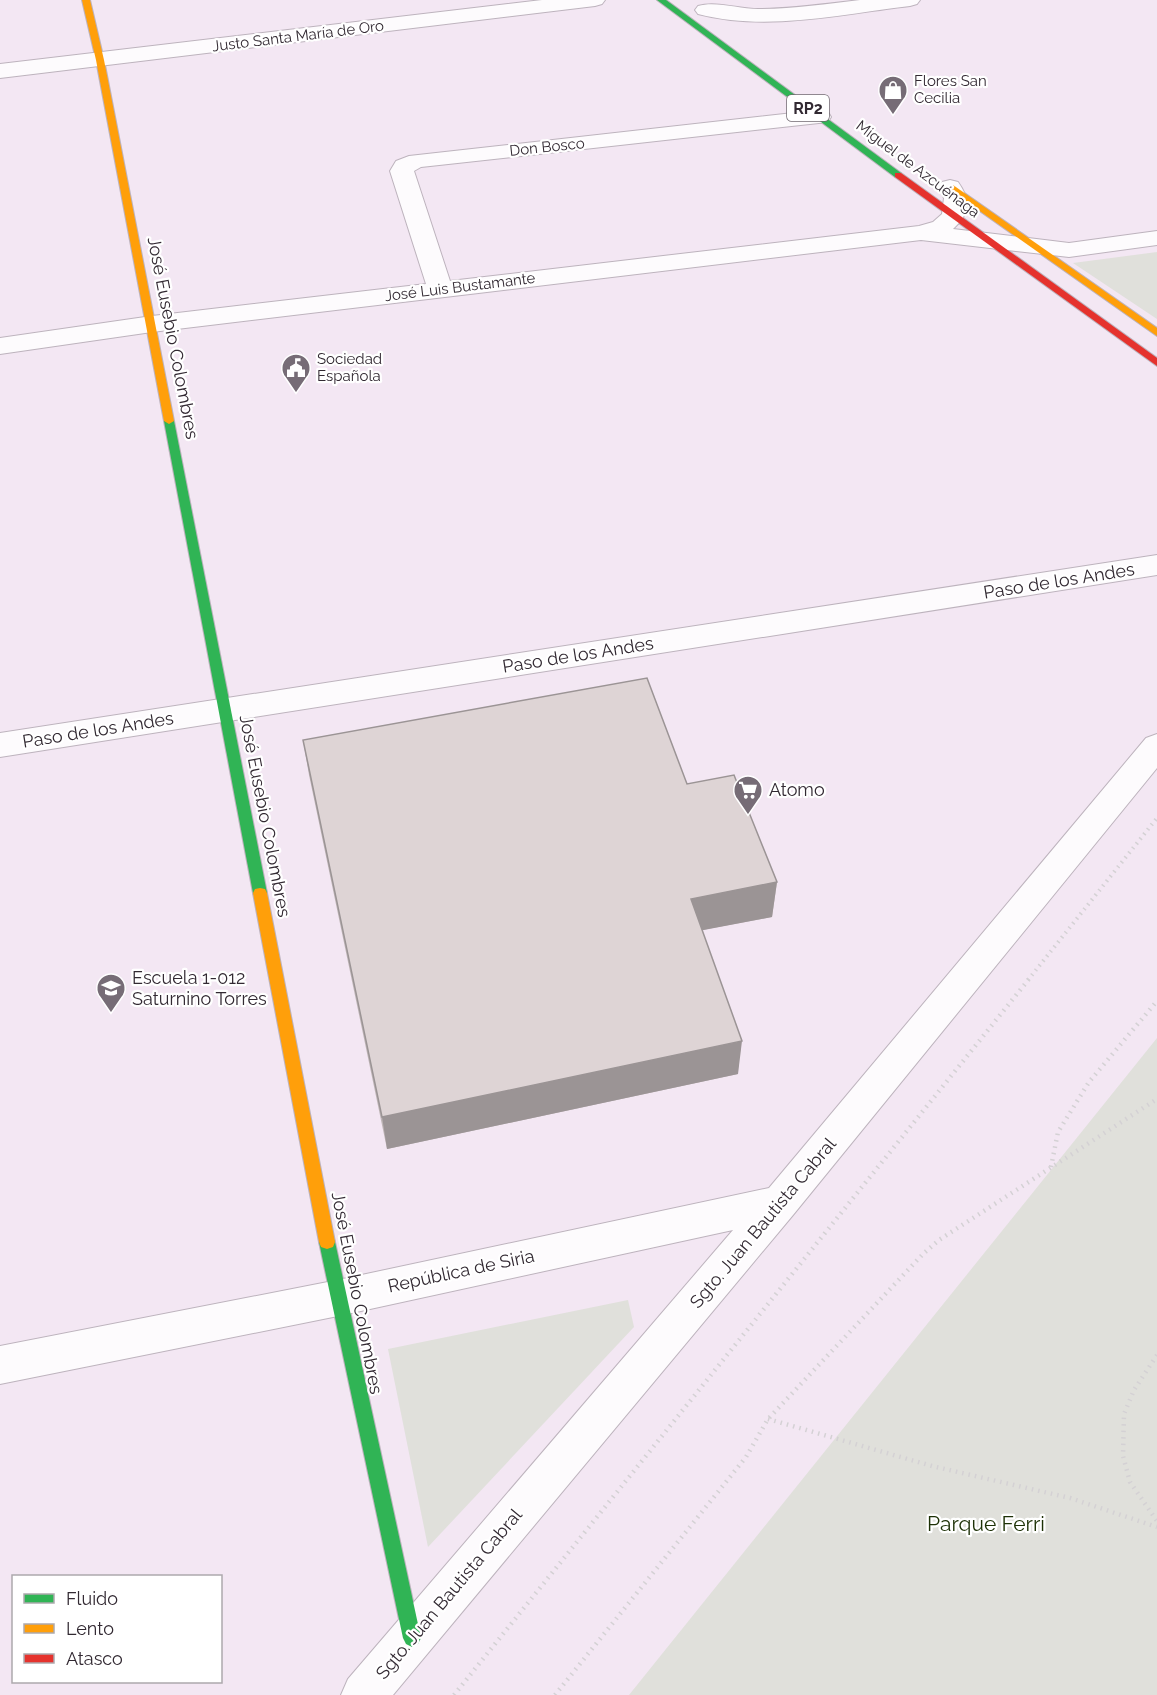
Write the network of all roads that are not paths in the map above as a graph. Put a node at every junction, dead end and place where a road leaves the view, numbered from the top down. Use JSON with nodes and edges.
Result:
{"nodes":[{"id":1,"x":86,"y":0,"type":"edge"},
{"id":2,"x":595,"y":0,"type":"edge"},
{"id":3,"x":661,"y":0,"type":"edge"},
{"id":4,"x":910,"y":0,"type":"edge"},
{"id":5,"x":698,"y":5,"type":"edge"},
{"id":6,"x":777,"y":15,"type":"junction"},
{"id":7,"x":730,"y":27,"type":"dead end"},
{"id":8,"x":731,"y":50,"type":"junction"},
{"id":9,"x":100,"y":60,"type":"junction"},
{"id":10,"x":0,"y":71,"type":"edge"},
{"id":11,"x":820,"y":117,"type":"junction"},
{"id":12,"x":945,"y":183,"type":"joint"},
{"id":13,"x":954,"y":216,"type":"junction"},
{"id":14,"x":921,"y":233,"type":"junction"},
{"id":15,"x":1157,"y":238,"type":"edge"},
{"id":16,"x":985,"y":240,"type":"junction"},
{"id":17,"x":1036,"y":247,"type":"junction"},
{"id":18,"x":440,"y":290,"type":"junction"},
{"id":19,"x":152,"y":324,"type":"junction"},
{"id":20,"x":1157,"y":333,"type":"edge"},
{"id":21,"x":0,"y":346,"type":"edge"},
{"id":22,"x":1157,"y":363,"type":"edge"},
{"id":23,"x":1157,"y":565,"type":"edge"},
{"id":24,"x":227,"y":709,"type":"junction"},
{"id":25,"x":0,"y":745,"type":"edge"},
{"id":26,"x":1157,"y":746,"type":"edge"},
{"id":27,"x":780,"y":1203,"type":"junction"},
{"id":28,"x":338,"y":1298,"type":"junction"},
{"id":29,"x":0,"y":1365,"type":"edge"},
{"id":30,"x":412,"y":1638,"type":"junction"},
{"id":31,"x":364,"y":1695,"type":"edge"}],
"edges":[{"from":1,"to":9,"type":"street","name":"José Eusebio Colombres"},
{"from":2,"to":9,"type":"street","name":"Justo Santa María de Oro"},
{"from":3,"to":8,"type":"street","name":"Miguel de Azcuénaga","number":"RP2"},
{"from":4,"to":6,"type":"street"},
{"from":5,"to":6,"type":"street"},
{"from":5,"to":7,"type":"street"},
{"from":6,"to":8,"type":"street"},
{"from":8,"to":11,"type":"street","name":"Miguel de Azcuénaga","number":"RP2"},
{"from":9,"to":10,"type":"street","name":"Justo Santa María de Oro"},
{"from":9,"to":19,"type":"street","name":"José Eusebio Colombres"},
{"from":11,"to":13,"type":"street","name":"Miguel de Azcuénaga","number":"RP2"},
{"from":11,"to":18,"type":"street","name":"Don Bosco"},
{"from":12,"to":13,"type":"street"},
{"from":12,"to":17,"type":"street","name":"Miguel de Azcuénaga"},
{"from":13,"to":14,"type":"street","name":"José Luis Bustamante"},
{"from":13,"to":16,"type":"street","name":"Miguel de Azcuénaga","number":"RP2"},
{"from":14,"to":16,"type":"street","name":"José Luis Bustamante"},
{"from":14,"to":18,"type":"street","name":"José Luis Bustamante"},
{"from":15,"to":17,"type":"street","name":"José Luis Bustamante"},
{"from":16,"to":17,"type":"street","name":"José Luis Bustamante"},
{"from":16,"to":22,"type":"street","name":"Miguel de Azcuénaga","number":"RP2"},
{"from":17,"to":20,"type":"street","name":"Miguel de Azcuénaga"},
{"from":18,"to":19,"type":"street","name":"José Luis Bustamante"},
{"from":19,"to":21,"type":"street","name":"José Luis Bustamante"},
{"from":19,"to":24,"type":"street","name":"José Eusebio Colombres"},
{"from":23,"to":24,"type":"street","name":"Paso de los Andes"},
{"from":24,"to":25,"type":"street","name":"Paso de los Andes"},
{"from":24,"to":28,"type":"street","name":"José Eusebio Colombres"},
{"from":26,"to":27,"type":"street","name":"Sgto. Juan Bautista Cabral"},
{"from":27,"to":28,"type":"street","name":"República de Siria"},
{"from":27,"to":30,"type":"street","name":"Sgto. Juan Bautista Cabral"},
{"from":28,"to":29,"type":"street","name":"República de Siria"},
{"from":28,"to":30,"type":"street","name":"José Eusebio Colombres"},
{"from":30,"to":31,"type":"street","name":"Sgto. Juan Bautista Cabral"}]}
